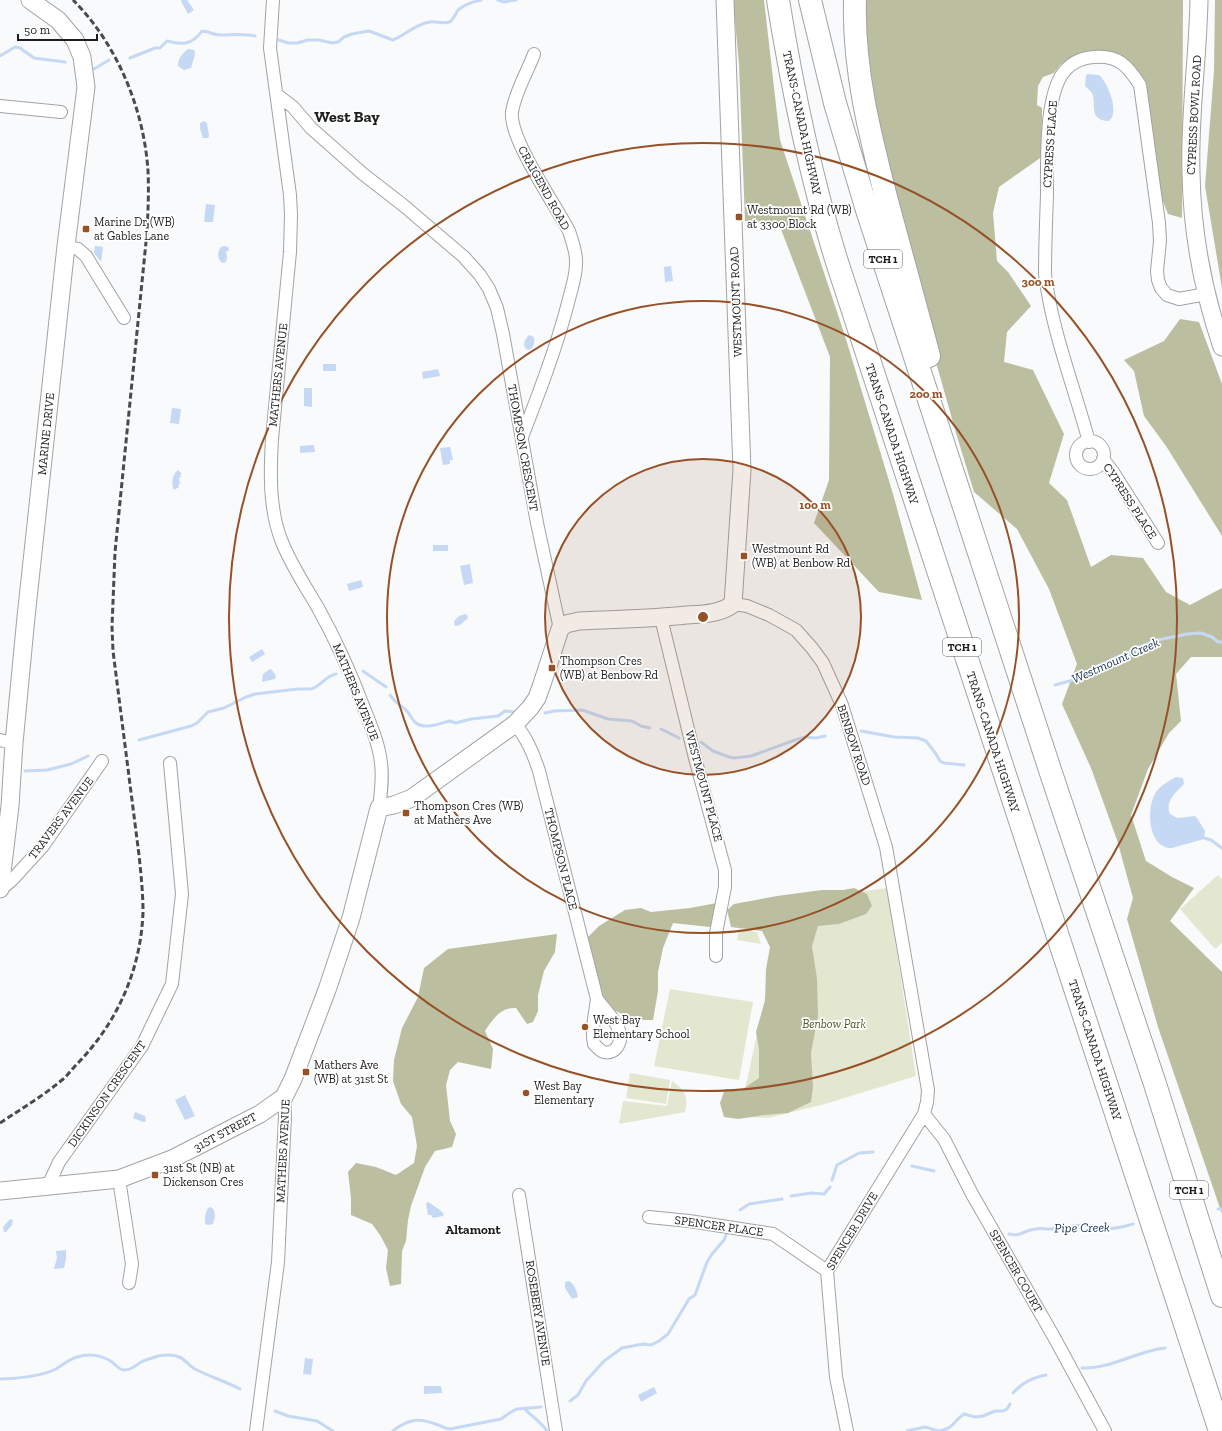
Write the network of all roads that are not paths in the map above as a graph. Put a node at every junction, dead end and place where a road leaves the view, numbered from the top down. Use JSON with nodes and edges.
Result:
{"nodes":[{"id":1,"x":30,"y":0,"type":"edge"},
{"id":2,"x":273,"y":0,"type":"edge"},
{"id":3,"x":725,"y":0,"type":"edge"},
{"id":4,"x":778,"y":0,"type":"edge"},
{"id":5,"x":810,"y":0,"type":"edge"},
{"id":6,"x":855,"y":0,"type":"edge"},
{"id":7,"x":1199,"y":0,"type":"edge"},
{"id":8,"x":534,"y":54,"type":"dead end"},
{"id":9,"x":276,"y":94,"type":"junction"},
{"id":10,"x":0,"y":106,"type":"edge"},
{"id":11,"x":61,"y":112,"type":"dead end"},
{"id":12,"x":66,"y":246,"type":"junction"},
{"id":13,"x":1206,"y":294,"type":"junction"},
{"id":14,"x":124,"y":318,"type":"dead end"},
{"id":15,"x":1222,"y":347,"type":"edge"},
{"id":16,"x":522,"y":437,"type":"junction"},
{"id":17,"x":1089,"y":442,"type":"junction"},
{"id":18,"x":1103,"y":459,"type":"junction"},
{"id":19,"x":967,"y":515,"type":"junction"},
{"id":20,"x":1158,"y":543,"type":"dead end"},
{"id":21,"x":733,"y":604,"type":"junction"},
{"id":22,"x":662,"y":618,"type":"junction"},
{"id":23,"x":560,"y":630,"type":"junction"},
{"id":24,"x":515,"y":724,"type":"junction"},
{"id":25,"x":7,"y":741,"type":"edge"},
{"id":26,"x":102,"y":761,"type":"dead end"},
{"id":27,"x":170,"y":763,"type":"dead end"},
{"id":28,"x":379,"y":808,"type":"junction"},
{"id":29,"x":0,"y":890,"type":"edge"},
{"id":30,"x":716,"y":956,"type":"dead end"},
{"id":31,"x":597,"y":999,"type":"dead end"},
{"id":32,"x":1155,"y":1084,"type":"junction"},
{"id":33,"x":284,"y":1097,"type":"junction"},
{"id":34,"x":924,"y":1114,"type":"junction"},
{"id":35,"x":119,"y":1179,"type":"junction"},
{"id":36,"x":48,"y":1186,"type":"junction"},
{"id":37,"x":1,"y":1190,"type":"edge"},
{"id":38,"x":519,"y":1195,"type":"dead end"},
{"id":39,"x":649,"y":1216,"type":"dead end"},
{"id":40,"x":1222,"y":1257,"type":"edge"},
{"id":41,"x":826,"y":1271,"type":"junction"},
{"id":42,"x":129,"y":1284,"type":"dead end"},
{"id":43,"x":1172,"y":1287,"type":"junction"},
{"id":44,"x":1222,"y":1296,"type":"edge"},
{"id":45,"x":256,"y":1431,"type":"edge"},
{"id":46,"x":556,"y":1431,"type":"edge"},
{"id":47,"x":847,"y":1431,"type":"edge"},
{"id":48,"x":1105,"y":1431,"type":"edge"},
{"id":49,"x":1207,"y":1431,"type":"edge"},
{"id":50,"x":1220,"y":1431,"type":"edge"}],
"edges":[{"from":1,"to":12,"type":"street","name":"MARINE DRIVE"},
{"from":2,"to":9,"type":"street","name":"MATHERS AVENUE"},
{"from":3,"to":21,"type":"street","name":"WESTMOUNT ROAD"},
{"from":4,"to":43,"type":"highway","name":"TRANS-CANADA HIGHWAY","number":"TCH 1"},
{"from":5,"to":19,"type":"highway","number":"TCH 1"},
{"from":6,"to":19,"type":"highway"},
{"from":7,"to":13,"type":"street","name":"CYPRESS BOWL ROAD"},
{"from":8,"to":16,"type":"street","name":"CRAIGEND ROAD"},
{"from":9,"to":16,"type":"street","name":"THOMPSON CRESCENT"},
{"from":9,"to":28,"type":"street","name":"MATHERS AVENUE"},
{"from":10,"to":11,"type":"street"},
{"from":12,"to":14,"type":"street"},
{"from":12,"to":25,"type":"street","name":"MARINE DRIVE"},
{"from":13,"to":15,"type":"street","name":"CYPRESS BOWL ROAD"},
{"from":13,"to":17,"type":"street","name":"CYPRESS PLACE"},
{"from":16,"to":23,"type":"street","name":"THOMPSON CRESCENT"},
{"from":17,"to":18,"type":"street","name":"CYPRESS PLACE"},
{"from":17,"to":18,"type":"street","name":"CYPRESS PLACE"},
{"from":18,"to":20,"type":"street","name":"CYPRESS PLACE"},
{"from":19,"to":32,"type":"highway","number":"TCH 1"},
{"from":21,"to":22,"type":"street"},
{"from":21,"to":34,"type":"street","name":"BENBOW ROAD"},
{"from":22,"to":23,"type":"street"},
{"from":22,"to":30,"type":"street","name":"WESTMOUNT PLACE"},
{"from":23,"to":24,"type":"street"},
{"from":24,"to":28,"type":"street"},
{"from":24,"to":31,"type":"street","name":"THOMPSON PLACE"},
{"from":25,"to":29,"type":"street","name":"MARINE DRIVE"},
{"from":26,"to":29,"type":"street","name":"TRAVERS AVENUE"},
{"from":27,"to":36,"type":"street","name":"DICKINSON CRESCENT"},
{"from":28,"to":33,"type":"street","name":"MATHERS AVENUE"},
{"from":32,"to":40,"type":"highway"},
{"from":32,"to":44,"type":"highway","number":"TCH 1"},
{"from":33,"to":35,"type":"street","name":"31ST STREET"},
{"from":33,"to":45,"type":"street","name":"MATHERS AVENUE"},
{"from":34,"to":41,"type":"street","name":"SPENCER DRIVE"},
{"from":34,"to":48,"type":"street","name":"SPENCER COURT"},
{"from":35,"to":36,"type":"street","name":"31ST STREET"},
{"from":35,"to":42,"type":"street"},
{"from":36,"to":37,"type":"street","name":"31ST STREET"},
{"from":38,"to":46,"type":"street","name":"ROSEBERY AVENUE"},
{"from":39,"to":41,"type":"street","name":"SPENCER PLACE"},
{"from":41,"to":47,"type":"street","name":"SPENCER DRIVE"},
{"from":43,"to":49,"type":"highway"},
{"from":43,"to":50,"type":"highway","name":"TRANS-CANADA HIGHWAY","number":"TCH 1"}]}
